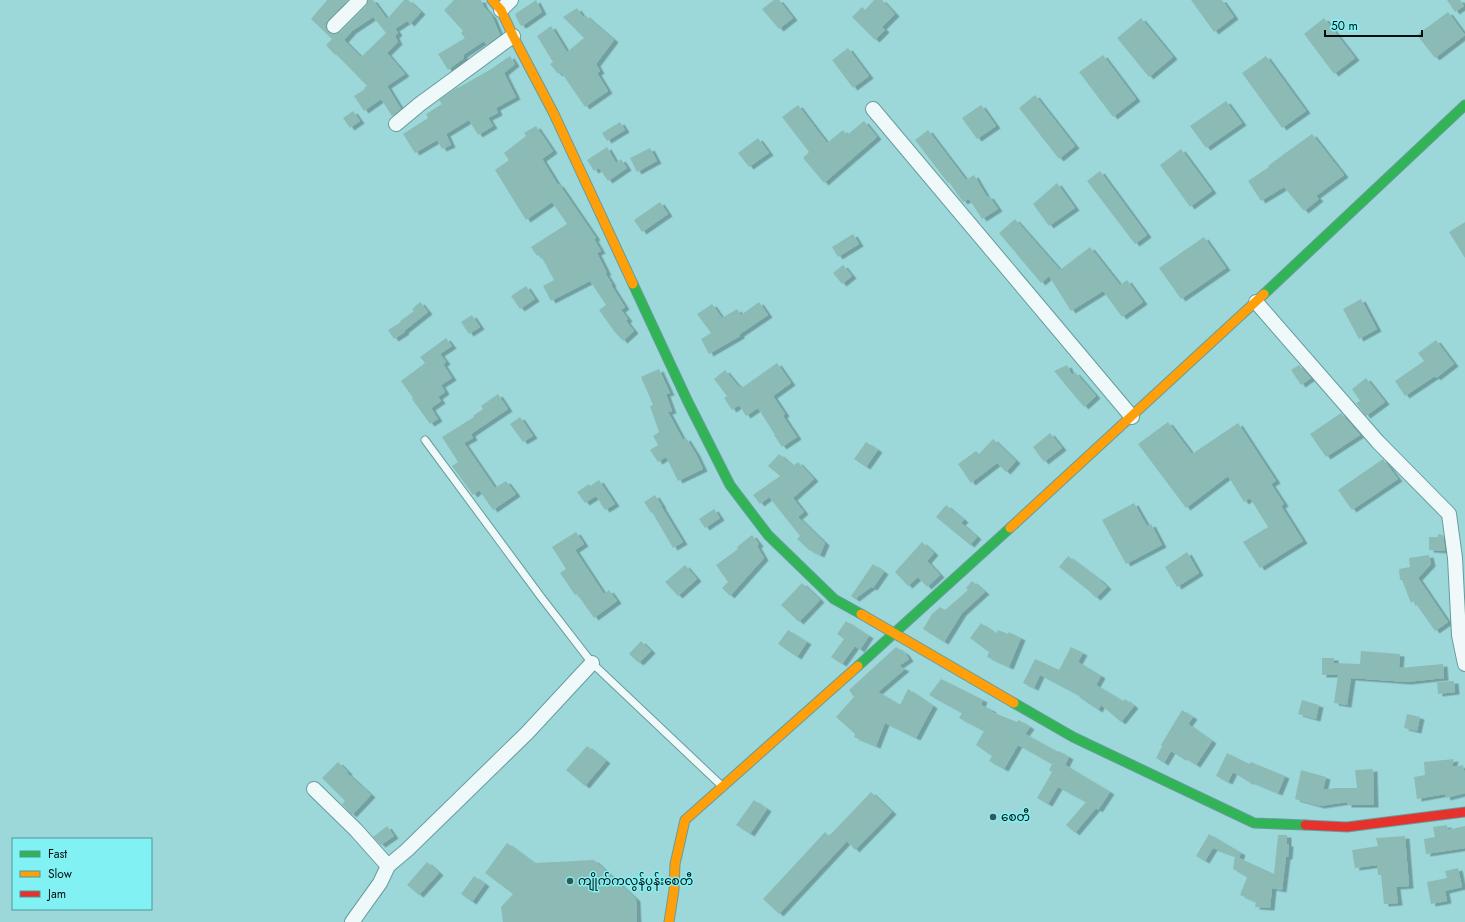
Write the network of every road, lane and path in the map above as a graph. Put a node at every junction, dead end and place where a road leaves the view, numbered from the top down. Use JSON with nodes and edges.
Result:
{"nodes":[{"id":1,"x":360,"y":0,"type":"edge"},
{"id":2,"x":511,"y":0,"type":"edge"},
{"id":3,"x":496,"y":5,"type":"edge"},
{"id":4,"x":334,"y":26,"type":"dead end"},
{"id":5,"x":513,"y":36,"type":"junction"},
{"id":6,"x":1465,"y":105,"type":"edge"},
{"id":7,"x":873,"y":110,"type":"dead end"},
{"id":8,"x":396,"y":124,"type":"dead end"},
{"id":9,"x":1256,"y":302,"type":"junction"},
{"id":10,"x":1132,"y":416,"type":"junction"},
{"id":11,"x":425,"y":440,"type":"dead end"},
{"id":12,"x":895,"y":634,"type":"junction"},
{"id":13,"x":592,"y":663,"type":"junction"},
{"id":14,"x":1465,"y":664,"type":"edge"},
{"id":15,"x":724,"y":787,"type":"junction"},
{"id":16,"x":314,"y":789,"type":"dead end"},
{"id":17,"x":1465,"y":812,"type":"edge"},
{"id":18,"x":388,"y":866,"type":"junction"},
{"id":19,"x":352,"y":922,"type":"edge"},
{"id":20,"x":669,"y":922,"type":"edge"}],
"edges":[{"from":1,"to":4,"type":"street"},
{"from":2,"to":3,"type":"street"},
{"from":3,"to":5,"type":"street"},
{"from":5,"to":8,"type":"street"},
{"from":5,"to":12,"type":"street"},
{"from":6,"to":9,"type":"street"},
{"from":7,"to":10,"type":"street"},
{"from":9,"to":10,"type":"street"},
{"from":9,"to":14,"type":"street"},
{"from":10,"to":12,"type":"street"},
{"from":11,"to":13,"type":"lane"},
{"from":12,"to":15,"type":"street"},
{"from":12,"to":17,"type":"street"},
{"from":13,"to":15,"type":"lane"},
{"from":13,"to":18,"type":"street"},
{"from":15,"to":20,"type":"street"},
{"from":16,"to":18,"type":"street"},
{"from":18,"to":19,"type":"street"}]}
